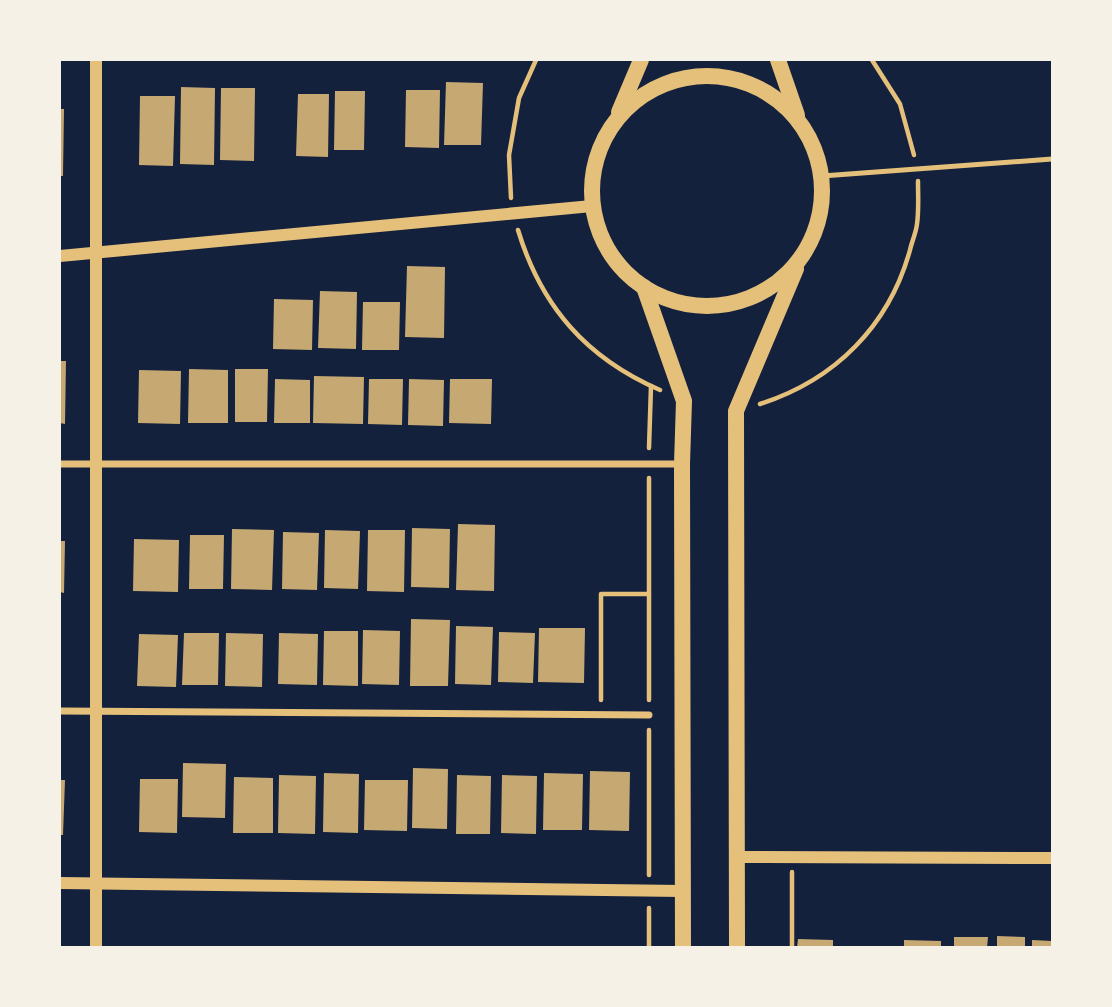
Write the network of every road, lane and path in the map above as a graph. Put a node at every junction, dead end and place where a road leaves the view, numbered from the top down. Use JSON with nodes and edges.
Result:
{"nodes":[{"id":1,"x":96,"y":60,"type":"edge"},
{"id":2,"x":536,"y":60,"type":"edge"},
{"id":3,"x":641,"y":60,"type":"edge"},
{"id":4,"x":778,"y":60,"type":"edge"},
{"id":5,"x":872,"y":60,"type":"edge"},
{"id":6,"x":615,"y":120,"type":"junction"},
{"id":7,"x":799,"y":121,"type":"junction"},
{"id":8,"x":1052,"y":159,"type":"edge"},
{"id":9,"x":918,"y":169,"type":"junction"},
{"id":10,"x":822,"y":176,"type":"junction"},
{"id":11,"x":592,"y":206,"type":"junction"},
{"id":12,"x":513,"y":213,"type":"junction"},
{"id":13,"x":95,"y":252,"type":"junction"},
{"id":14,"x":60,"y":256,"type":"edge"},
{"id":15,"x":799,"y":261,"type":"junction"},
{"id":16,"x":644,"y":287,"type":"junction"},
{"id":17,"x":651,"y":386,"type":"junction"},
{"id":18,"x":684,"y":401,"type":"junction"},
{"id":19,"x":736,"y":411,"type":"junction"},
{"id":20,"x":649,"y":463,"type":"junction"},
{"id":21,"x":60,"y":464,"type":"edge"},
{"id":22,"x":96,"y":464,"type":"junction"},
{"id":23,"x":682,"y":464,"type":"junction"},
{"id":24,"x":649,"y":594,"type":"junction"},
{"id":25,"x":60,"y":710,"type":"edge"},
{"id":26,"x":96,"y":711,"type":"junction"},
{"id":27,"x":601,"y":715,"type":"junction"},
{"id":28,"x":649,"y":715,"type":"junction"},
{"id":29,"x":737,"y":857,"type":"junction"},
{"id":30,"x":792,"y":857,"type":"junction"},
{"id":31,"x":1052,"y":858,"type":"edge"},
{"id":32,"x":60,"y":883,"type":"edge"},
{"id":33,"x":96,"y":883,"type":"junction"},
{"id":34,"x":649,"y":890,"type":"junction"},
{"id":35,"x":682,"y":891,"type":"junction"},
{"id":36,"x":96,"y":947,"type":"edge"},
{"id":37,"x":649,"y":947,"type":"edge"},
{"id":38,"x":683,"y":947,"type":"edge"},
{"id":39,"x":737,"y":947,"type":"edge"},
{"id":40,"x":792,"y":947,"type":"edge"}],
"edges":[{"from":1,"to":13,"type":"street"},
{"from":2,"to":12,"type":"path"},
{"from":3,"to":6,"type":"main road"},
{"from":4,"to":7,"type":"main road"},
{"from":5,"to":9,"type":"path"},
{"from":6,"to":7,"type":"main road"},
{"from":6,"to":11,"type":"main road"},
{"from":7,"to":10,"type":"main road"},
{"from":8,"to":9,"type":"lane"},
{"from":9,"to":10,"type":"lane"},
{"from":9,"to":19,"type":"path"},
{"from":10,"to":15,"type":"main road"},
{"from":11,"to":12,"type":"street"},
{"from":11,"to":16,"type":"main road"},
{"from":12,"to":13,"type":"street"},
{"from":12,"to":17,"type":"path"},
{"from":13,"to":14,"type":"street"},
{"from":13,"to":22,"type":"street"},
{"from":15,"to":16,"type":"main road"},
{"from":15,"to":19,"type":"main road"},
{"from":16,"to":18,"type":"main road"},
{"from":17,"to":18,"type":"path"},
{"from":17,"to":20,"type":"path"},
{"from":18,"to":23,"type":"main road"},
{"from":19,"to":29,"type":"main road"},
{"from":20,"to":22,"type":"street"},
{"from":20,"to":23,"type":"street"},
{"from":20,"to":24,"type":"path"},
{"from":21,"to":22,"type":"street"},
{"from":22,"to":26,"type":"street"},
{"from":23,"to":35,"type":"main road"},
{"from":24,"to":27,"type":"path"},
{"from":24,"to":28,"type":"path"},
{"from":25,"to":26,"type":"street"},
{"from":26,"to":27,"type":"street"},
{"from":26,"to":33,"type":"street"},
{"from":27,"to":28,"type":"street"},
{"from":28,"to":34,"type":"path"},
{"from":29,"to":30,"type":"street"},
{"from":29,"to":39,"type":"main road"},
{"from":30,"to":31,"type":"street"},
{"from":30,"to":40,"type":"path"},
{"from":32,"to":33,"type":"street"},
{"from":33,"to":34,"type":"street"},
{"from":33,"to":36,"type":"street"},
{"from":34,"to":35,"type":"street"},
{"from":34,"to":37,"type":"path"},
{"from":35,"to":38,"type":"main road"}]}
